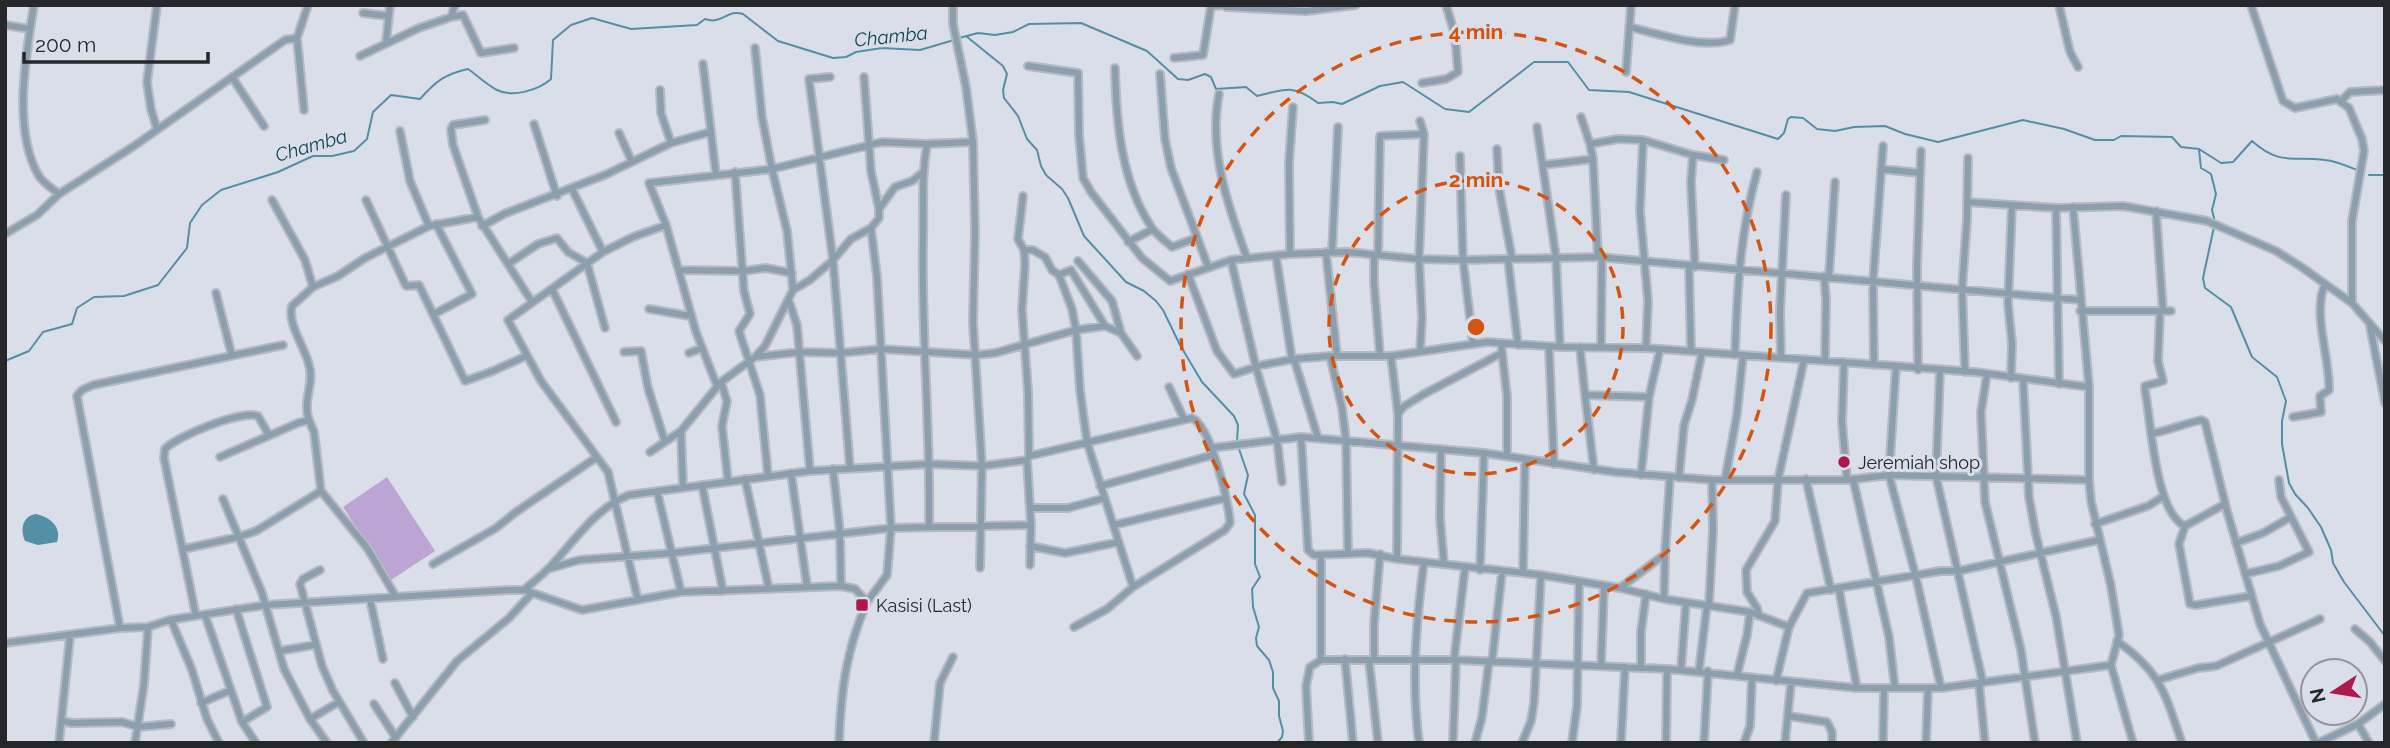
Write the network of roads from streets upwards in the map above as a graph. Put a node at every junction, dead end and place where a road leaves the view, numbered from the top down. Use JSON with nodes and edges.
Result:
{"nodes":[{"id":1,"x":34,"y":5,"type":"edge"},
{"id":2,"x":157,"y":5,"type":"edge"},
{"id":3,"x":308,"y":5,"type":"edge"},
{"id":4,"x":390,"y":5,"type":"edge"},
{"id":5,"x":455,"y":5,"type":"edge"},
{"id":6,"x":953,"y":5,"type":"edge"},
{"id":7,"x":1209,"y":5,"type":"edge"},
{"id":8,"x":1356,"y":5,"type":"edge"},
{"id":9,"x":1446,"y":5,"type":"edge"},
{"id":10,"x":1631,"y":5,"type":"edge"},
{"id":11,"x":1735,"y":5,"type":"edge"},
{"id":12,"x":2059,"y":5,"type":"edge"},
{"id":13,"x":2250,"y":5,"type":"edge"},
{"id":14,"x":1226,"y":6,"type":"edge"},
{"id":15,"x":1325,"y":7,"type":"edge"},
{"id":16,"x":363,"y":13,"type":"dead end"},
{"id":17,"x":388,"y":16,"type":"junction"},
{"id":18,"x":451,"y":17,"type":"junction"},
{"id":19,"x":5,"y":25,"type":"edge"},
{"id":20,"x":1630,"y":27,"type":"junction"},
{"id":21,"x":30,"y":29,"type":"junction"},
{"id":22,"x":297,"y":38,"type":"junction"},
{"id":23,"x":386,"y":42,"type":"junction"},
{"id":24,"x":514,"y":48,"type":"dead end"},
{"id":25,"x":755,"y":48,"type":"dead end"},
{"id":26,"x":360,"y":56,"type":"dead end"},
{"id":27,"x":1174,"y":58,"type":"dead end"},
{"id":28,"x":703,"y":64,"type":"dead end"},
{"id":29,"x":1028,"y":66,"type":"dead end"},
{"id":30,"x":2078,"y":67,"type":"dead end"},
{"id":31,"x":1115,"y":68,"type":"dead end"},
{"id":32,"x":1626,"y":72,"type":"dead end"},
{"id":33,"x":1160,"y":74,"type":"dead end"},
{"id":34,"x":232,"y":77,"type":"junction"},
{"id":35,"x":830,"y":77,"type":"dead end"},
{"id":36,"x":864,"y":77,"type":"dead end"},
{"id":37,"x":1422,"y":83,"type":"dead end"},
{"id":38,"x":660,"y":90,"type":"dead end"},
{"id":39,"x":2385,"y":90,"type":"edge"},
{"id":40,"x":1219,"y":94,"type":"dead end"},
{"id":41,"x":2341,"y":100,"type":"junction"},
{"id":42,"x":1293,"y":107,"type":"dead end"},
{"id":43,"x":304,"y":110,"type":"dead end"},
{"id":44,"x":1581,"y":117,"type":"dead end"},
{"id":45,"x":485,"y":120,"type":"dead end"},
{"id":46,"x":1420,"y":121,"type":"dead end"},
{"id":47,"x":534,"y":124,"type":"dead end"},
{"id":48,"x":264,"y":126,"type":"dead end"},
{"id":49,"x":1338,"y":127,"type":"dead end"},
{"id":50,"x":1536,"y":127,"type":"dead end"},
{"id":51,"x":157,"y":129,"type":"junction"},
{"id":52,"x":400,"y":131,"type":"dead end"},
{"id":53,"x":710,"y":132,"type":"junction"},
{"id":54,"x":619,"y":133,"type":"dead end"},
{"id":55,"x":1424,"y":134,"type":"junction"},
{"id":56,"x":1643,"y":140,"type":"junction"},
{"id":57,"x":974,"y":142,"type":"junction"},
{"id":58,"x":671,"y":143,"type":"junction"},
{"id":59,"x":927,"y":144,"type":"junction"},
{"id":60,"x":1590,"y":144,"type":"junction"},
{"id":61,"x":868,"y":146,"type":"junction"},
{"id":62,"x":1884,"y":146,"type":"dead end"},
{"id":63,"x":1497,"y":149,"type":"dead end"},
{"id":64,"x":1921,"y":151,"type":"dead end"},
{"id":65,"x":1693,"y":155,"type":"junction"},
{"id":66,"x":1460,"y":156,"type":"dead end"},
{"id":67,"x":819,"y":157,"type":"junction"},
{"id":68,"x":1968,"y":158,"type":"dead end"},
{"id":69,"x":1593,"y":159,"type":"junction"},
{"id":70,"x":1724,"y":160,"type":"dead end"},
{"id":71,"x":632,"y":162,"type":"junction"},
{"id":72,"x":1543,"y":165,"type":"junction"},
{"id":73,"x":772,"y":169,"type":"junction"},
{"id":74,"x":1881,"y":169,"type":"junction"},
{"id":75,"x":735,"y":172,"type":"junction"},
{"id":76,"x":1757,"y":172,"type":"dead end"},
{"id":77,"x":922,"y":173,"type":"junction"},
{"id":78,"x":1920,"y":173,"type":"junction"},
{"id":79,"x":716,"y":174,"type":"junction"},
{"id":80,"x":1835,"y":182,"type":"dead end"},
{"id":81,"x":572,"y":189,"type":"junction"},
{"id":82,"x":59,"y":194,"type":"junction"},
{"id":83,"x":557,"y":195,"type":"junction"},
{"id":84,"x":1786,"y":195,"type":"dead end"},
{"id":85,"x":1023,"y":197,"type":"dead end"},
{"id":86,"x":272,"y":200,"type":"dead end"},
{"id":87,"x":366,"y":200,"type":"dead end"},
{"id":88,"x":1967,"y":202,"type":"junction"},
{"id":89,"x":2012,"y":205,"type":"junction"},
{"id":90,"x":2073,"y":207,"type":"junction"},
{"id":91,"x":2056,"y":208,"type":"junction"},
{"id":92,"x":879,"y":209,"type":"junction"},
{"id":93,"x":2156,"y":211,"type":"junction"},
{"id":94,"x":478,"y":217,"type":"junction"},
{"id":95,"x":433,"y":225,"type":"junction"},
{"id":96,"x":666,"y":225,"type":"junction"},
{"id":97,"x":482,"y":226,"type":"junction"},
{"id":98,"x":871,"y":228,"type":"junction"},
{"id":99,"x":1153,"y":229,"type":"junction"},
{"id":100,"x":5,"y":234,"type":"edge"},
{"id":101,"x":1196,"y":239,"type":"junction"},
{"id":102,"x":1128,"y":242,"type":"junction"},
{"id":103,"x":389,"y":247,"type":"junction"},
{"id":104,"x":1024,"y":250,"type":"junction"},
{"id":105,"x":603,"y":252,"type":"junction"},
{"id":106,"x":1329,"y":252,"type":"junction"},
{"id":107,"x":1290,"y":254,"type":"junction"},
{"id":108,"x":1376,"y":255,"type":"junction"},
{"id":109,"x":1276,"y":256,"type":"junction"},
{"id":110,"x":1556,"y":257,"type":"junction"},
{"id":111,"x":1600,"y":257,"type":"junction"},
{"id":112,"x":1247,"y":258,"type":"junction"},
{"id":113,"x":1510,"y":258,"type":"junction"},
{"id":114,"x":1419,"y":259,"type":"junction"},
{"id":115,"x":833,"y":260,"type":"junction"},
{"id":116,"x":1231,"y":260,"type":"junction"},
{"id":117,"x":1463,"y":260,"type":"junction"},
{"id":118,"x":1078,"y":261,"type":"dead end"},
{"id":119,"x":1646,"y":262,"type":"junction"},
{"id":120,"x":587,"y":263,"type":"junction"},
{"id":121,"x":508,"y":264,"type":"junction"},
{"id":122,"x":1208,"y":266,"type":"junction"},
{"id":123,"x":1692,"y":266,"type":"junction"},
{"id":124,"x":679,"y":270,"type":"junction"},
{"id":125,"x":1739,"y":270,"type":"junction"},
{"id":126,"x":743,"y":271,"type":"junction"},
{"id":127,"x":1782,"y":272,"type":"junction"},
{"id":128,"x":792,"y":274,"type":"junction"},
{"id":129,"x":1188,"y":274,"type":"junction"},
{"id":130,"x":1059,"y":275,"type":"junction"},
{"id":131,"x":1826,"y":276,"type":"junction"},
{"id":132,"x":1873,"y":282,"type":"junction"},
{"id":133,"x":2325,"y":284,"type":"junction"},
{"id":134,"x":313,"y":287,"type":"junction"},
{"id":135,"x":1918,"y":287,"type":"junction"},
{"id":136,"x":552,"y":289,"type":"junction"},
{"id":137,"x":1962,"y":289,"type":"junction"},
{"id":138,"x":793,"y":290,"type":"junction"},
{"id":139,"x":216,"y":293,"type":"dead end"},
{"id":140,"x":2009,"y":293,"type":"junction"},
{"id":141,"x":2056,"y":296,"type":"junction"},
{"id":142,"x":2080,"y":300,"type":"junction"},
{"id":143,"x":532,"y":302,"type":"junction"},
{"id":144,"x":789,"y":302,"type":"junction"},
{"id":145,"x":2352,"y":303,"type":"junction"},
{"id":146,"x":649,"y":309,"type":"dead end"},
{"id":147,"x":2081,"y":311,"type":"junction"},
{"id":148,"x":2171,"y":311,"type":"dead end"},
{"id":149,"x":2161,"y":312,"type":"junction"},
{"id":150,"x":434,"y":314,"type":"junction"},
{"id":151,"x":691,"y":316,"type":"junction"},
{"id":152,"x":2370,"y":324,"type":"junction"},
{"id":153,"x":1105,"y":326,"type":"junction"},
{"id":154,"x":605,"y":328,"type":"dead end"},
{"id":155,"x":1076,"y":330,"type":"junction"},
{"id":156,"x":1121,"y":333,"type":"junction"},
{"id":157,"x":2385,"y":341,"type":"edge"},
{"id":158,"x":1473,"y":343,"type":"junction"},
{"id":159,"x":1501,"y":343,"type":"junction"},
{"id":160,"x":283,"y":345,"type":"dead end"},
{"id":161,"x":1024,"y":345,"type":"junction"},
{"id":162,"x":1518,"y":345,"type":"junction"},
{"id":163,"x":1549,"y":347,"type":"junction"},
{"id":164,"x":1560,"y":347,"type":"junction"},
{"id":165,"x":1580,"y":347,"type":"junction"},
{"id":166,"x":1601,"y":347,"type":"junction"},
{"id":167,"x":702,"y":348,"type":"junction"},
{"id":168,"x":1646,"y":348,"type":"junction"},
{"id":169,"x":881,"y":349,"type":"junction"},
{"id":170,"x":1660,"y":349,"type":"junction"},
{"id":171,"x":923,"y":351,"type":"junction"},
{"id":172,"x":1691,"y":351,"type":"junction"},
{"id":173,"x":624,"y":352,"type":"dead end"},
{"id":174,"x":800,"y":352,"type":"junction"},
{"id":175,"x":1420,"y":352,"type":"junction"},
{"id":176,"x":1702,"y":352,"type":"junction"},
{"id":177,"x":689,"y":353,"type":"dead end"},
{"id":178,"x":841,"y":353,"type":"junction"},
{"id":179,"x":1502,"y":353,"type":"junction"},
{"id":180,"x":976,"y":355,"type":"junction"},
{"id":181,"x":1739,"y":355,"type":"junction"},
{"id":182,"x":232,"y":356,"type":"junction"},
{"id":183,"x":526,"y":356,"type":"junction"},
{"id":184,"x":1138,"y":356,"type":"dead end"},
{"id":185,"x":1334,"y":356,"type":"junction"},
{"id":186,"x":1380,"y":356,"type":"junction"},
{"id":187,"x":1391,"y":356,"type":"junction"},
{"id":188,"x":755,"y":357,"type":"junction"},
{"id":189,"x":1781,"y":358,"type":"junction"},
{"id":190,"x":1293,"y":360,"type":"junction"},
{"id":191,"x":1804,"y":360,"type":"junction"},
{"id":192,"x":1825,"y":361,"type":"junction"},
{"id":193,"x":748,"y":362,"type":"junction"},
{"id":194,"x":1844,"y":362,"type":"junction"},
{"id":195,"x":1874,"y":365,"type":"junction"},
{"id":196,"x":1896,"y":366,"type":"junction"},
{"id":197,"x":1256,"y":367,"type":"junction"},
{"id":198,"x":1918,"y":370,"type":"junction"},
{"id":199,"x":1940,"y":370,"type":"junction"},
{"id":200,"x":1965,"y":372,"type":"junction"},
{"id":201,"x":1987,"y":374,"type":"junction"},
{"id":202,"x":2011,"y":378,"type":"junction"},
{"id":203,"x":2023,"y":379,"type":"junction"},
{"id":204,"x":719,"y":384,"type":"junction"},
{"id":205,"x":2059,"y":384,"type":"junction"},
{"id":206,"x":1169,"y":387,"type":"dead end"},
{"id":207,"x":2089,"y":387,"type":"junction"},
{"id":208,"x":1585,"y":395,"type":"junction"},
{"id":209,"x":1649,"y":397,"type":"junction"},
{"id":210,"x":2385,"y":403,"type":"edge"},
{"id":211,"x":1398,"y":414,"type":"junction"},
{"id":212,"x":2293,"y":417,"type":"dead end"},
{"id":213,"x":1184,"y":419,"type":"junction"},
{"id":214,"x":309,"y":421,"type":"junction"},
{"id":215,"x":616,"y":422,"type":"dead end"},
{"id":216,"x":681,"y":431,"type":"junction"},
{"id":217,"x":2151,"y":434,"type":"junction"},
{"id":218,"x":269,"y":435,"type":"junction"},
{"id":219,"x":1301,"y":437,"type":"junction"},
{"id":220,"x":1318,"y":438,"type":"junction"},
{"id":221,"x":1277,"y":439,"type":"junction"},
{"id":222,"x":1346,"y":440,"type":"junction"},
{"id":223,"x":665,"y":442,"type":"junction"},
{"id":224,"x":1087,"y":442,"type":"junction"},
{"id":225,"x":1399,"y":446,"type":"junction"},
{"id":226,"x":1441,"y":449,"type":"junction"},
{"id":227,"x":650,"y":452,"type":"dead end"},
{"id":228,"x":1212,"y":452,"type":"junction"},
{"id":229,"x":1484,"y":453,"type":"junction"},
{"id":230,"x":1507,"y":456,"type":"junction"},
{"id":231,"x":220,"y":457,"type":"dead end"},
{"id":232,"x":597,"y":457,"type":"junction"},
{"id":233,"x":1028,"y":458,"type":"junction"},
{"id":234,"x":1525,"y":460,"type":"junction"},
{"id":235,"x":930,"y":464,"type":"junction"},
{"id":236,"x":1554,"y":464,"type":"junction"},
{"id":237,"x":888,"y":466,"type":"junction"},
{"id":238,"x":982,"y":466,"type":"junction"},
{"id":239,"x":850,"y":468,"type":"junction"},
{"id":240,"x":833,"y":469,"type":"junction"},
{"id":241,"x":1594,"y":470,"type":"junction"},
{"id":242,"x":810,"y":471,"type":"junction"},
{"id":243,"x":791,"y":473,"type":"junction"},
{"id":244,"x":1641,"y":475,"type":"junction"},
{"id":245,"x":1889,"y":475,"type":"junction"},
{"id":246,"x":768,"y":476,"type":"junction"},
{"id":247,"x":1936,"y":476,"type":"junction"},
{"id":248,"x":1671,"y":477,"type":"junction"},
{"id":249,"x":1679,"y":478,"type":"junction"},
{"id":250,"x":2029,"y":478,"type":"junction"},
{"id":251,"x":744,"y":479,"type":"junction"},
{"id":252,"x":1806,"y":479,"type":"junction"},
{"id":253,"x":1850,"y":479,"type":"junction"},
{"id":254,"x":1984,"y":479,"type":"junction"},
{"id":255,"x":1725,"y":480,"type":"junction"},
{"id":256,"x":1778,"y":480,"type":"junction"},
{"id":257,"x":2089,"y":480,"type":"junction"},
{"id":258,"x":2279,"y":480,"type":"dead end"},
{"id":259,"x":728,"y":481,"type":"junction"},
{"id":260,"x":1712,"y":481,"type":"junction"},
{"id":261,"x":1283,"y":482,"type":"dead end"},
{"id":262,"x":702,"y":485,"type":"junction"},
{"id":263,"x":1100,"y":486,"type":"junction"},
{"id":264,"x":683,"y":488,"type":"junction"},
{"id":265,"x":321,"y":491,"type":"junction"},
{"id":266,"x":657,"y":491,"type":"junction"},
{"id":267,"x":2164,"y":496,"type":"junction"},
{"id":268,"x":1105,"y":498,"type":"junction"},
{"id":269,"x":1226,"y":498,"type":"junction"},
{"id":270,"x":223,"y":499,"type":"dead end"},
{"id":271,"x":616,"y":500,"type":"junction"},
{"id":272,"x":2225,"y":505,"type":"junction"},
{"id":273,"x":1031,"y":508,"type":"junction"},
{"id":274,"x":2291,"y":517,"type":"junction"},
{"id":275,"x":2095,"y":524,"type":"junction"},
{"id":276,"x":1031,"y":525,"type":"junction"},
{"id":277,"x":1114,"y":525,"type":"junction"},
{"id":278,"x":929,"y":526,"type":"junction"},
{"id":279,"x":2186,"y":526,"type":"junction"},
{"id":280,"x":982,"y":527,"type":"junction"},
{"id":281,"x":891,"y":528,"type":"junction"},
{"id":282,"x":840,"y":533,"type":"junction"},
{"id":283,"x":238,"y":537,"type":"junction"},
{"id":284,"x":800,"y":537,"type":"junction"},
{"id":285,"x":2099,"y":540,"type":"junction"},
{"id":286,"x":757,"y":542,"type":"junction"},
{"id":287,"x":1119,"y":542,"type":"junction"},
{"id":288,"x":2236,"y":543,"type":"junction"},
{"id":289,"x":1030,"y":547,"type":"junction"},
{"id":290,"x":716,"y":548,"type":"junction"},
{"id":291,"x":184,"y":549,"type":"junction"},
{"id":292,"x":2040,"y":552,"type":"junction"},
{"id":293,"x":672,"y":553,"type":"junction"},
{"id":294,"x":1348,"y":554,"type":"junction"},
{"id":295,"x":1380,"y":554,"type":"junction"},
{"id":296,"x":1665,"y":554,"type":"junction"},
{"id":297,"x":1321,"y":555,"type":"junction"},
{"id":298,"x":627,"y":556,"type":"junction"},
{"id":299,"x":1397,"y":559,"type":"junction"},
{"id":300,"x":2000,"y":561,"type":"junction"},
{"id":301,"x":1424,"y":562,"type":"junction"},
{"id":302,"x":433,"y":564,"type":"dead end"},
{"id":303,"x":1444,"y":564,"type":"junction"},
{"id":304,"x":1030,"y":565,"type":"dead end"},
{"id":305,"x":980,"y":568,"type":"dead end"},
{"id":306,"x":1465,"y":568,"type":"junction"},
{"id":307,"x":320,"y":569,"type":"dead end"},
{"id":308,"x":548,"y":569,"type":"junction"},
{"id":309,"x":1480,"y":570,"type":"junction"},
{"id":310,"x":1958,"y":571,"type":"junction"},
{"id":311,"x":1502,"y":572,"type":"junction"},
{"id":312,"x":1523,"y":573,"type":"junction"},
{"id":313,"x":2245,"y":574,"type":"junction"},
{"id":314,"x":1541,"y":575,"type":"junction"},
{"id":315,"x":1916,"y":577,"type":"junction"},
{"id":316,"x":1579,"y":583,"type":"junction"},
{"id":317,"x":1877,"y":583,"type":"junction"},
{"id":318,"x":807,"y":586,"type":"junction"},
{"id":319,"x":841,"y":586,"type":"junction"},
{"id":320,"x":1605,"y":586,"type":"junction"},
{"id":321,"x":1133,"y":587,"type":"junction"},
{"id":322,"x":1620,"y":588,"type":"junction"},
{"id":323,"x":769,"y":589,"type":"junction"},
{"id":324,"x":524,"y":590,"type":"junction"},
{"id":325,"x":1835,"y":590,"type":"junction"},
{"id":326,"x":723,"y":591,"type":"junction"},
{"id":327,"x":681,"y":592,"type":"junction"},
{"id":328,"x":532,"y":593,"type":"junction"},
{"id":329,"x":1646,"y":594,"type":"junction"},
{"id":330,"x":2251,"y":596,"type":"junction"},
{"id":331,"x":396,"y":597,"type":"junction"},
{"id":332,"x":370,"y":599,"type":"junction"},
{"id":333,"x":1664,"y":599,"type":"junction"},
{"id":334,"x":638,"y":600,"type":"junction"},
{"id":335,"x":304,"y":602,"type":"junction"},
{"id":336,"x":867,"y":602,"type":"junction"},
{"id":337,"x":1686,"y":603,"type":"junction"},
{"id":338,"x":266,"y":605,"type":"junction"},
{"id":339,"x":1708,"y":605,"type":"junction"},
{"id":340,"x":236,"y":609,"type":"junction"},
{"id":341,"x":1750,"y":612,"type":"junction"},
{"id":342,"x":205,"y":615,"type":"junction"},
{"id":343,"x":196,"y":616,"type":"junction"},
{"id":344,"x":1759,"y":616,"type":"junction"},
{"id":345,"x":2320,"y":619,"type":"dead end"},
{"id":346,"x":172,"y":620,"type":"junction"},
{"id":347,"x":148,"y":627,"type":"junction"},
{"id":348,"x":1789,"y":627,"type":"junction"},
{"id":349,"x":120,"y":628,"type":"junction"},
{"id":350,"x":1074,"y":628,"type":"dead end"},
{"id":351,"x":2355,"y":629,"type":"dead end"},
{"id":352,"x":70,"y":636,"type":"junction"},
{"id":353,"x":2117,"y":641,"type":"junction"},
{"id":354,"x":5,"y":643,"type":"edge"},
{"id":355,"x":2269,"y":644,"type":"junction"},
{"id":356,"x":314,"y":645,"type":"junction"},
{"id":357,"x":279,"y":651,"type":"junction"},
{"id":358,"x":953,"y":657,"type":"dead end"},
{"id":359,"x":383,"y":659,"type":"dead end"},
{"id":360,"x":1345,"y":659,"type":"junction"},
{"id":361,"x":1321,"y":660,"type":"junction"},
{"id":362,"x":1372,"y":660,"type":"junction"},
{"id":363,"x":1455,"y":660,"type":"junction"},
{"id":364,"x":1415,"y":661,"type":"junction"},
{"id":365,"x":1490,"y":661,"type":"junction"},
{"id":366,"x":2385,"y":661,"type":"edge"},
{"id":367,"x":1537,"y":664,"type":"junction"},
{"id":368,"x":2111,"y":665,"type":"junction"},
{"id":369,"x":1577,"y":666,"type":"junction"},
{"id":370,"x":1601,"y":666,"type":"junction"},
{"id":371,"x":1625,"y":667,"type":"junction"},
{"id":372,"x":1641,"y":668,"type":"junction"},
{"id":373,"x":1667,"y":669,"type":"junction"},
{"id":374,"x":1681,"y":670,"type":"junction"},
{"id":375,"x":1699,"y":671,"type":"junction"},
{"id":376,"x":1708,"y":671,"type":"junction"},
{"id":377,"x":2067,"y":671,"type":"junction"},
{"id":378,"x":1737,"y":675,"type":"junction"},
{"id":379,"x":2025,"y":677,"type":"junction"},
{"id":380,"x":1752,"y":678,"type":"junction"},
{"id":381,"x":2158,"y":680,"type":"junction"},
{"id":382,"x":1776,"y":681,"type":"junction"},
{"id":383,"x":395,"y":683,"type":"dead end"},
{"id":384,"x":1791,"y":683,"type":"junction"},
{"id":385,"x":1981,"y":683,"type":"junction"},
{"id":386,"x":1857,"y":688,"type":"junction"},
{"id":387,"x":1885,"y":688,"type":"junction"},
{"id":388,"x":1895,"y":688,"type":"junction"},
{"id":389,"x":1928,"y":688,"type":"junction"},
{"id":390,"x":1941,"y":688,"type":"junction"},
{"id":391,"x":231,"y":690,"type":"junction"},
{"id":392,"x":339,"y":702,"type":"junction"},
{"id":393,"x":201,"y":703,"type":"junction"},
{"id":394,"x":2385,"y":704,"type":"edge"},
{"id":395,"x":374,"y":705,"type":"dead end"},
{"id":396,"x":1789,"y":716,"type":"junction"},
{"id":397,"x":2369,"y":716,"type":"edge"},
{"id":398,"x":413,"y":717,"type":"junction"},
{"id":399,"x":310,"y":719,"type":"junction"},
{"id":400,"x":62,"y":721,"type":"junction"},
{"id":401,"x":242,"y":722,"type":"junction"},
{"id":402,"x":171,"y":724,"type":"dead end"},
{"id":403,"x":139,"y":727,"type":"junction"},
{"id":404,"x":2352,"y":727,"type":"edge"},
{"id":405,"x":2360,"y":727,"type":"edge"},
{"id":406,"x":393,"y":740,"type":"edge"},
{"id":407,"x":59,"y":743,"type":"edge"},
{"id":408,"x":135,"y":743,"type":"edge"},
{"id":409,"x":219,"y":743,"type":"edge"},
{"id":410,"x":256,"y":743,"type":"edge"},
{"id":411,"x":327,"y":743,"type":"edge"},
{"id":412,"x":364,"y":743,"type":"edge"},
{"id":413,"x":839,"y":743,"type":"edge"},
{"id":414,"x":934,"y":743,"type":"edge"},
{"id":415,"x":1309,"y":743,"type":"edge"},
{"id":416,"x":1353,"y":743,"type":"edge"},
{"id":417,"x":1378,"y":743,"type":"edge"},
{"id":418,"x":1419,"y":743,"type":"edge"},
{"id":419,"x":1453,"y":743,"type":"edge"},
{"id":420,"x":1475,"y":743,"type":"edge"},
{"id":421,"x":1522,"y":743,"type":"edge"},
{"id":422,"x":1572,"y":743,"type":"edge"},
{"id":423,"x":1621,"y":743,"type":"edge"},
{"id":424,"x":1666,"y":743,"type":"edge"},
{"id":425,"x":1704,"y":743,"type":"edge"},
{"id":426,"x":1744,"y":743,"type":"edge"},
{"id":427,"x":1785,"y":743,"type":"edge"},
{"id":428,"x":1832,"y":743,"type":"edge"},
{"id":429,"x":1883,"y":743,"type":"edge"},
{"id":430,"x":1926,"y":743,"type":"edge"},
{"id":431,"x":1985,"y":743,"type":"edge"},
{"id":432,"x":2035,"y":743,"type":"edge"},
{"id":433,"x":2077,"y":743,"type":"edge"},
{"id":434,"x":2133,"y":743,"type":"edge"},
{"id":435,"x":2182,"y":743,"type":"edge"},
{"id":436,"x":2317,"y":743,"type":"edge"},
{"id":437,"x":2369,"y":743,"type":"edge"}],
"edges":[{"from":1,"to":21,"type":"street"},
{"from":2,"to":51,"type":"street"},
{"from":3,"to":22,"type":"street"},
{"from":4,"to":17,"type":"street"},
{"from":5,"to":18,"type":"street"},
{"from":6,"to":57,"type":"street"},
{"from":7,"to":14,"type":"street"},
{"from":7,"to":27,"type":"street"},
{"from":8,"to":15,"type":"street"},
{"from":9,"to":37,"type":"street"},
{"from":10,"to":20,"type":"street"},
{"from":11,"to":20,"type":"street"},
{"from":12,"to":30,"type":"street"},
{"from":13,"to":41,"type":"street"},
{"from":14,"to":15,"type":"street"},
{"from":16,"to":17,"type":"street"},
{"from":17,"to":23,"type":"street"},
{"from":18,"to":23,"type":"street"},
{"from":18,"to":24,"type":"street"},
{"from":19,"to":21,"type":"street"},
{"from":20,"to":32,"type":"street"},
{"from":21,"to":82,"type":"street"},
{"from":22,"to":34,"type":"street"},
{"from":22,"to":43,"type":"street"},
{"from":23,"to":26,"type":"street"},
{"from":25,"to":73,"type":"street"},
{"from":28,"to":53,"type":"street"},
{"from":29,"to":102,"type":"street"},
{"from":31,"to":99,"type":"street"},
{"from":33,"to":101,"type":"street"},
{"from":34,"to":48,"type":"street"},
{"from":34,"to":51,"type":"street"},
{"from":35,"to":67,"type":"street"},
{"from":36,"to":61,"type":"street"},
{"from":38,"to":58,"type":"street"},
{"from":39,"to":41,"type":"street"},
{"from":40,"to":112,"type":"street"},
{"from":41,"to":145,"type":"street"},
{"from":42,"to":107,"type":"street"},
{"from":44,"to":60,"type":"street"},
{"from":45,"to":94,"type":"street"},
{"from":46,"to":55,"type":"street"},
{"from":47,"to":83,"type":"street"},
{"from":49,"to":106,"type":"street"},
{"from":50,"to":72,"type":"street"},
{"from":51,"to":82,"type":"street"},
{"from":52,"to":95,"type":"street"},
{"from":53,"to":58,"type":"street"},
{"from":53,"to":79,"type":"street"},
{"from":54,"to":71,"type":"street"},
{"from":55,"to":108,"type":"street"},
{"from":55,"to":114,"type":"street"},
{"from":56,"to":60,"type":"street"},
{"from":56,"to":65,"type":"street"},
{"from":56,"to":119,"type":"street"},
{"from":57,"to":59,"type":"street"},
{"from":57,"to":180,"type":"street"},
{"from":58,"to":71,"type":"street"},
{"from":59,"to":61,"type":"street"},
{"from":59,"to":77,"type":"street"},
{"from":60,"to":69,"type":"street"},
{"from":61,"to":67,"type":"street"},
{"from":61,"to":92,"type":"street"},
{"from":62,"to":74,"type":"street"},
{"from":63,"to":113,"type":"street"},
{"from":64,"to":78,"type":"street"},
{"from":65,"to":70,"type":"street"},
{"from":65,"to":123,"type":"street"},
{"from":66,"to":117,"type":"street"},
{"from":67,"to":73,"type":"street"},
{"from":67,"to":115,"type":"street"},
{"from":68,"to":88,"type":"street"},
{"from":69,"to":72,"type":"street"},
{"from":69,"to":111,"type":"street"},
{"from":71,"to":81,"type":"street"},
{"from":72,"to":110,"type":"street"},
{"from":73,"to":75,"type":"street"},
{"from":73,"to":128,"type":"street"},
{"from":74,"to":78,"type":"street"},
{"from":74,"to":132,"type":"street"},
{"from":75,"to":79,"type":"street"},
{"from":75,"to":126,"type":"street"},
{"from":76,"to":125,"type":"street"},
{"from":77,"to":92,"type":"street"},
{"from":77,"to":171,"type":"street"},
{"from":78,"to":135,"type":"street"},
{"from":79,"to":96,"type":"street"},
{"from":80,"to":131,"type":"street"},
{"from":81,"to":83,"type":"street"},
{"from":81,"to":105,"type":"street"},
{"from":82,"to":100,"type":"street"},
{"from":83,"to":97,"type":"street"},
{"from":84,"to":127,"type":"street"},
{"from":85,"to":104,"type":"street"},
{"from":86,"to":134,"type":"street"},
{"from":87,"to":103,"type":"street"},
{"from":88,"to":89,"type":"street"},
{"from":88,"to":137,"type":"street"},
{"from":89,"to":91,"type":"street"},
{"from":89,"to":140,"type":"street"},
{"from":90,"to":91,"type":"street"},
{"from":90,"to":93,"type":"street"},
{"from":90,"to":142,"type":"street"},
{"from":91,"to":141,"type":"street"},
{"from":92,"to":98,"type":"street"},
{"from":93,"to":133,"type":"street"},
{"from":93,"to":149,"type":"street"},
{"from":94,"to":95,"type":"street"},
{"from":94,"to":97,"type":"street"},
{"from":95,"to":103,"type":"street"},
{"from":95,"to":150,"type":"street"},
{"from":96,"to":105,"type":"street"},
{"from":96,"to":124,"type":"street"},
{"from":97,"to":121,"type":"street"},
{"from":98,"to":115,"type":"street"},
{"from":98,"to":169,"type":"street"},
{"from":99,"to":101,"type":"street"},
{"from":99,"to":102,"type":"street"},
{"from":101,"to":122,"type":"street"},
{"from":102,"to":129,"type":"street"},
{"from":103,"to":134,"type":"street"},
{"from":103,"to":150,"type":"street"},
{"from":104,"to":130,"type":"street"},
{"from":104,"to":161,"type":"street"},
{"from":105,"to":120,"type":"street"},
{"from":106,"to":107,"type":"street"},
{"from":106,"to":108,"type":"street"},
{"from":106,"to":185,"type":"street"},
{"from":107,"to":109,"type":"street"},
{"from":108,"to":114,"type":"street"},
{"from":108,"to":186,"type":"street"},
{"from":109,"to":112,"type":"street"},
{"from":109,"to":190,"type":"street"},
{"from":110,"to":111,"type":"street"},
{"from":110,"to":113,"type":"street"},
{"from":110,"to":164,"type":"street"},
{"from":111,"to":119,"type":"street"},
{"from":111,"to":166,"type":"street"},
{"from":112,"to":116,"type":"street"},
{"from":113,"to":117,"type":"street"},
{"from":113,"to":162,"type":"street"},
{"from":114,"to":117,"type":"street"},
{"from":114,"to":175,"type":"street"},
{"from":115,"to":138,"type":"street"},
{"from":115,"to":178,"type":"street"},
{"from":116,"to":122,"type":"street"},
{"from":116,"to":197,"type":"street"},
{"from":117,"to":158,"type":"street"},
{"from":118,"to":156,"type":"street"},
{"from":119,"to":123,"type":"street"},
{"from":119,"to":168,"type":"street"},
{"from":120,"to":121,"type":"street"},
{"from":120,"to":136,"type":"street"},
{"from":120,"to":154,"type":"street"},
{"from":121,"to":143,"type":"street"},
{"from":122,"to":129,"type":"street"},
{"from":123,"to":125,"type":"street"},
{"from":123,"to":172,"type":"street"},
{"from":124,"to":126,"type":"street"},
{"from":124,"to":151,"type":"street"},
{"from":125,"to":127,"type":"street"},
{"from":125,"to":181,"type":"street"},
{"from":126,"to":128,"type":"street"},
{"from":126,"to":193,"type":"street"},
{"from":127,"to":131,"type":"street"},
{"from":127,"to":189,"type":"street"},
{"from":128,"to":138,"type":"street"},
{"from":129,"to":197,"type":"street"},
{"from":130,"to":153,"type":"street"},
{"from":130,"to":155,"type":"street"},
{"from":131,"to":132,"type":"street"},
{"from":131,"to":192,"type":"street"},
{"from":132,"to":135,"type":"street"},
{"from":132,"to":195,"type":"street"},
{"from":133,"to":145,"type":"street"},
{"from":133,"to":212,"type":"street"},
{"from":134,"to":214,"type":"street"},
{"from":135,"to":137,"type":"street"},
{"from":135,"to":198,"type":"street"},
{"from":136,"to":143,"type":"street"},
{"from":136,"to":215,"type":"street"},
{"from":137,"to":140,"type":"street"},
{"from":137,"to":200,"type":"street"},
{"from":138,"to":144,"type":"street"},
{"from":139,"to":182,"type":"street"},
{"from":140,"to":141,"type":"street"},
{"from":140,"to":202,"type":"street"},
{"from":141,"to":142,"type":"street"},
{"from":141,"to":205,"type":"street"},
{"from":142,"to":147,"type":"street"},
{"from":143,"to":183,"type":"street"},
{"from":144,"to":174,"type":"street"},
{"from":144,"to":188,"type":"street"},
{"from":145,"to":152,"type":"street"},
{"from":146,"to":151,"type":"street"},
{"from":147,"to":149,"type":"street"},
{"from":147,"to":207,"type":"street"},
{"from":148,"to":149,"type":"street"},
{"from":149,"to":217,"type":"street"},
{"from":150,"to":183,"type":"street"},
{"from":151,"to":167,"type":"street"},
{"from":152,"to":157,"type":"street"},
{"from":152,"to":210,"type":"street"},
{"from":153,"to":155,"type":"street"},
{"from":153,"to":156,"type":"street"},
{"from":155,"to":161,"type":"street"},
{"from":155,"to":224,"type":"street"},
{"from":156,"to":184,"type":"street"},
{"from":158,"to":159,"type":"street"},
{"from":158,"to":175,"type":"street"},
{"from":159,"to":162,"type":"street"},
{"from":159,"to":179,"type":"street"},
{"from":160,"to":182,"type":"street"},
{"from":161,"to":180,"type":"street"},
{"from":161,"to":233,"type":"street"},
{"from":162,"to":163,"type":"street"},
{"from":163,"to":164,"type":"street"},
{"from":163,"to":236,"type":"street"},
{"from":164,"to":165,"type":"street"},
{"from":165,"to":166,"type":"street"},
{"from":165,"to":208,"type":"street"},
{"from":166,"to":168,"type":"street"},
{"from":167,"to":177,"type":"street"},
{"from":167,"to":204,"type":"street"},
{"from":168,"to":170,"type":"street"},
{"from":169,"to":171,"type":"street"},
{"from":169,"to":178,"type":"street"},
{"from":169,"to":237,"type":"street"},
{"from":170,"to":172,"type":"street"},
{"from":170,"to":209,"type":"street"},
{"from":171,"to":180,"type":"street"},
{"from":171,"to":235,"type":"street"},
{"from":172,"to":176,"type":"street"},
{"from":173,"to":223,"type":"street"},
{"from":174,"to":178,"type":"street"},
{"from":174,"to":188,"type":"street"},
{"from":174,"to":242,"type":"street"},
{"from":175,"to":187,"type":"street"},
{"from":176,"to":181,"type":"street"},
{"from":176,"to":249,"type":"street"},
{"from":178,"to":239,"type":"street"},
{"from":179,"to":211,"type":"street"},
{"from":179,"to":230,"type":"street"},
{"from":180,"to":238,"type":"street"},
{"from":181,"to":189,"type":"street"},
{"from":181,"to":255,"type":"street"},
{"from":182,"to":349,"type":"street"},
{"from":183,"to":232,"type":"street"},
{"from":185,"to":186,"type":"street"},
{"from":185,"to":190,"type":"street"},
{"from":185,"to":222,"type":"street"},
{"from":186,"to":187,"type":"street"},
{"from":187,"to":211,"type":"street"},
{"from":188,"to":193,"type":"street"},
{"from":189,"to":191,"type":"street"},
{"from":190,"to":197,"type":"street"},
{"from":190,"to":220,"type":"street"},
{"from":191,"to":192,"type":"street"},
{"from":191,"to":256,"type":"street"},
{"from":192,"to":194,"type":"street"},
{"from":193,"to":204,"type":"street"},
{"from":193,"to":246,"type":"street"},
{"from":194,"to":195,"type":"street"},
{"from":194,"to":253,"type":"street"},
{"from":195,"to":196,"type":"street"},
{"from":196,"to":198,"type":"street"},
{"from":196,"to":245,"type":"street"},
{"from":197,"to":221,"type":"street"},
{"from":198,"to":199,"type":"street"},
{"from":199,"to":200,"type":"street"},
{"from":199,"to":247,"type":"street"},
{"from":200,"to":201,"type":"street"},
{"from":201,"to":202,"type":"street"},
{"from":201,"to":254,"type":"street"},
{"from":202,"to":203,"type":"street"},
{"from":203,"to":205,"type":"street"},
{"from":203,"to":250,"type":"street"},
{"from":204,"to":216,"type":"street"},
{"from":204,"to":259,"type":"street"},
{"from":205,"to":207,"type":"street"},
{"from":206,"to":213,"type":"street"},
{"from":207,"to":257,"type":"street"},
{"from":208,"to":209,"type":"street"},
{"from":208,"to":241,"type":"street"},
{"from":209,"to":244,"type":"street"},
{"from":211,"to":225,"type":"street"},
{"from":213,"to":224,"type":"street"},
{"from":213,"to":228,"type":"street"},
{"from":214,"to":218,"type":"street"},
{"from":214,"to":265,"type":"street"},
{"from":216,"to":223,"type":"street"},
{"from":216,"to":264,"type":"street"},
{"from":217,"to":267,"type":"street"},
{"from":217,"to":272,"type":"street"},
{"from":218,"to":231,"type":"street"},
{"from":218,"to":291,"type":"street"},
{"from":219,"to":220,"type":"street"},
{"from":219,"to":221,"type":"street"},
{"from":219,"to":297,"type":"street"},
{"from":220,"to":222,"type":"street"},
{"from":221,"to":228,"type":"street"},
{"from":221,"to":261,"type":"street"},
{"from":222,"to":225,"type":"street"},
{"from":222,"to":294,"type":"street"},
{"from":223,"to":227,"type":"street"},
{"from":224,"to":233,"type":"street"},
{"from":224,"to":263,"type":"street"},
{"from":225,"to":226,"type":"street"},
{"from":225,"to":299,"type":"street"},
{"from":226,"to":229,"type":"street"},
{"from":226,"to":303,"type":"street"},
{"from":228,"to":263,"type":"street"},
{"from":228,"to":269,"type":"street"},
{"from":229,"to":230,"type":"street"},
{"from":229,"to":309,"type":"street"},
{"from":230,"to":234,"type":"street"},
{"from":232,"to":271,"type":"street"},
{"from":232,"to":302,"type":"street"},
{"from":233,"to":238,"type":"street"},
{"from":233,"to":273,"type":"street"},
{"from":234,"to":236,"type":"street"},
{"from":234,"to":312,"type":"street"},
{"from":235,"to":237,"type":"street"},
{"from":235,"to":238,"type":"street"},
{"from":235,"to":278,"type":"street"},
{"from":236,"to":241,"type":"street"},
{"from":237,"to":239,"type":"street"},
{"from":237,"to":281,"type":"street"},
{"from":238,"to":280,"type":"street"},
{"from":239,"to":240,"type":"street"},
{"from":240,"to":242,"type":"street"},
{"from":240,"to":282,"type":"street"},
{"from":241,"to":244,"type":"street"},
{"from":242,"to":243,"type":"street"},
{"from":243,"to":246,"type":"street"},
{"from":243,"to":284,"type":"street"},
{"from":244,"to":248,"type":"street"},
{"from":245,"to":247,"type":"street"},
{"from":245,"to":253,"type":"street"},
{"from":245,"to":315,"type":"street"},
{"from":246,"to":251,"type":"street"},
{"from":247,"to":254,"type":"street"},
{"from":247,"to":310,"type":"street"},
{"from":248,"to":249,"type":"street"},
{"from":248,"to":296,"type":"street"},
{"from":249,"to":260,"type":"street"},
{"from":250,"to":254,"type":"street"},
{"from":250,"to":257,"type":"street"},
{"from":250,"to":292,"type":"street"},
{"from":251,"to":259,"type":"street"},
{"from":251,"to":286,"type":"street"},
{"from":252,"to":253,"type":"street"},
{"from":252,"to":256,"type":"street"},
{"from":252,"to":325,"type":"street"},
{"from":253,"to":317,"type":"street"},
{"from":254,"to":300,"type":"street"},
{"from":255,"to":256,"type":"street"},
{"from":255,"to":260,"type":"street"},
{"from":256,"to":344,"type":"street"},
{"from":257,"to":275,"type":"street"},
{"from":258,"to":274,"type":"street"},
{"from":259,"to":262,"type":"street"},
{"from":260,"to":339,"type":"street"},
{"from":262,"to":264,"type":"street"},
{"from":262,"to":290,"type":"street"},
{"from":263,"to":268,"type":"street"},
{"from":264,"to":266,"type":"street"},
{"from":265,"to":283,"type":"street"},
{"from":265,"to":331,"type":"street"},
{"from":266,"to":271,"type":"street"},
{"from":266,"to":293,"type":"street"},
{"from":267,"to":275,"type":"street"},
{"from":267,"to":279,"type":"street"},
{"from":268,"to":273,"type":"street"},
{"from":268,"to":277,"type":"street"},
{"from":269,"to":277,"type":"street"},
{"from":269,"to":321,"type":"street"},
{"from":270,"to":283,"type":"street"},
{"from":271,"to":298,"type":"street"},
{"from":271,"to":308,"type":"street"},
{"from":272,"to":279,"type":"street"},
{"from":272,"to":288,"type":"street"},
{"from":273,"to":276,"type":"street"},
{"from":274,"to":288,"type":"street"},
{"from":274,"to":313,"type":"street"},
{"from":275,"to":285,"type":"street"},
{"from":276,"to":280,"type":"street"},
{"from":276,"to":289,"type":"street"},
{"from":277,"to":287,"type":"street"},
{"from":278,"to":280,"type":"street"},
{"from":278,"to":281,"type":"street"},
{"from":279,"to":330,"type":"street"},
{"from":280,"to":305,"type":"street"},
{"from":281,"to":282,"type":"street"},
{"from":281,"to":336,"type":"street"},
{"from":282,"to":284,"type":"street"},
{"from":282,"to":319,"type":"street"},
{"from":283,"to":291,"type":"street"},
{"from":283,"to":338,"type":"street"},
{"from":284,"to":286,"type":"street"},
{"from":284,"to":318,"type":"street"},
{"from":285,"to":292,"type":"street"},
{"from":285,"to":353,"type":"street"},
{"from":286,"to":290,"type":"street"},
{"from":286,"to":323,"type":"street"},
{"from":287,"to":289,"type":"street"},
{"from":287,"to":321,"type":"street"},
{"from":288,"to":313,"type":"street"},
{"from":289,"to":304,"type":"street"},
{"from":290,"to":293,"type":"street"},
{"from":290,"to":326,"type":"street"},
{"from":291,"to":343,"type":"street"},
{"from":292,"to":300,"type":"street"},
{"from":292,"to":377,"type":"street"},
{"from":293,"to":298,"type":"street"},
{"from":293,"to":327,"type":"street"},
{"from":294,"to":295,"type":"street"},
{"from":294,"to":297,"type":"street"},
{"from":295,"to":299,"type":"street"},
{"from":295,"to":362,"type":"street"},
{"from":296,"to":322,"type":"street"},
{"from":296,"to":333,"type":"street"},
{"from":297,"to":361,"type":"street"},
{"from":298,"to":308,"type":"street"},
{"from":298,"to":334,"type":"street"},
{"from":299,"to":301,"type":"street"},
{"from":300,"to":310,"type":"street"},
{"from":300,"to":379,"type":"street"},
{"from":301,"to":303,"type":"street"},
{"from":301,"to":364,"type":"street"},
{"from":303,"to":306,"type":"street"},
{"from":306,"to":309,"type":"street"},
{"from":306,"to":363,"type":"street"},
{"from":307,"to":335,"type":"street"},
{"from":308,"to":324,"type":"street"},
{"from":309,"to":311,"type":"street"},
{"from":310,"to":315,"type":"street"},
{"from":310,"to":385,"type":"street"},
{"from":311,"to":312,"type":"street"},
{"from":311,"to":365,"type":"street"},
{"from":312,"to":314,"type":"street"},
{"from":313,"to":330,"type":"street"},
{"from":314,"to":316,"type":"street"},
{"from":314,"to":367,"type":"street"},
{"from":315,"to":317,"type":"street"},
{"from":315,"to":390,"type":"street"},
{"from":316,"to":320,"type":"street"},
{"from":316,"to":369,"type":"street"},
{"from":317,"to":325,"type":"street"},
{"from":317,"to":388,"type":"street"},
{"from":318,"to":319,"type":"street"},
{"from":318,"to":323,"type":"street"},
{"from":319,"to":336,"type":"street"},
{"from":320,"to":322,"type":"street"},
{"from":320,"to":370,"type":"street"},
{"from":321,"to":350,"type":"street"},
{"from":322,"to":329,"type":"street"},
{"from":323,"to":326,"type":"street"},
{"from":324,"to":328,"type":"street"},
{"from":324,"to":331,"type":"street"},
{"from":325,"to":348,"type":"street"},
{"from":325,"to":386,"type":"street"},
{"from":326,"to":327,"type":"street"},
{"from":327,"to":334,"type":"street"},
{"from":328,"to":334,"type":"street"},
{"from":328,"to":398,"type":"street"},
{"from":329,"to":333,"type":"street"},
{"from":329,"to":372,"type":"street"},
{"from":330,"to":355,"type":"street"},
{"from":331,"to":332,"type":"street"},
{"from":332,"to":335,"type":"street"},
{"from":332,"to":359,"type":"street"},
{"from":333,"to":337,"type":"street"},
{"from":335,"to":338,"type":"street"},
{"from":335,"to":356,"type":"street"},
{"from":336,"to":413,"type":"street"},
{"from":337,"to":339,"type":"street"},
{"from":337,"to":374,"type":"street"},
{"from":338,"to":340,"type":"street"},
{"from":338,"to":357,"type":"street"},
{"from":339,"to":341,"type":"street"},
{"from":339,"to":375,"type":"street"},
{"from":340,"to":342,"type":"street"},
{"from":340,"to":401,"type":"street"},
{"from":341,"to":344,"type":"street"},
{"from":341,"to":378,"type":"street"},
{"from":342,"to":343,"type":"street"},
{"from":342,"to":391,"type":"street"},
{"from":343,"to":346,"type":"street"},
{"from":344,"to":348,"type":"street"},
{"from":345,"to":355,"type":"street"},
{"from":346,"to":347,"type":"street"},
{"from":346,"to":393,"type":"street"},
{"from":347,"to":349,"type":"street"},
{"from":347,"to":403,"type":"street"},
{"from":348,"to":382,"type":"street"},
{"from":349,"to":352,"type":"street"},
{"from":351,"to":366,"type":"street"},
{"from":352,"to":354,"type":"street"},
{"from":352,"to":400,"type":"street"},
{"from":353,"to":368,"type":"street"},
{"from":353,"to":381,"type":"street"},
{"from":355,"to":381,"type":"street"},
{"from":355,"to":436,"type":"street"},
{"from":356,"to":357,"type":"street"},
{"from":356,"to":392,"type":"street"},
{"from":357,"to":399,"type":"street"},
{"from":358,"to":414,"type":"street"},
{"from":360,"to":361,"type":"street"},
{"from":360,"to":362,"type":"street"},
{"from":360,"to":416,"type":"street"},
{"from":361,"to":415,"type":"street"},
{"from":362,"to":364,"type":"street"},
{"from":362,"to":417,"type":"street"},
{"from":363,"to":364,"type":"street"},
{"from":363,"to":365,"type":"street"},
{"from":363,"to":419,"type":"street"},
{"from":364,"to":418,"type":"street"},
{"from":365,"to":367,"type":"street"},
{"from":365,"to":420,"type":"street"},
{"from":367,"to":369,"type":"street"},
{"from":367,"to":421,"type":"street"},
{"from":368,"to":377,"type":"street"},
{"from":368,"to":434,"type":"street"},
{"from":369,"to":370,"type":"street"},
{"from":369,"to":422,"type":"street"},
{"from":370,"to":371,"type":"street"},
{"from":371,"to":372,"type":"street"},
{"from":371,"to":423,"type":"street"},
{"from":372,"to":373,"type":"street"},
{"from":373,"to":374,"type":"street"},
{"from":373,"to":424,"type":"street"},
{"from":374,"to":375,"type":"street"},
{"from":375,"to":376,"type":"street"},
{"from":376,"to":378,"type":"street"},
{"from":376,"to":425,"type":"street"},
{"from":377,"to":379,"type":"street"},
{"from":377,"to":433,"type":"street"},
{"from":378,"to":380,"type":"street"},
{"from":379,"to":385,"type":"street"},
{"from":379,"to":432,"type":"street"},
{"from":380,"to":382,"type":"street"},
{"from":380,"to":426,"type":"street"},
{"from":381,"to":435,"type":"street"},
{"from":382,"to":384,"type":"street"},
{"from":383,"to":398,"type":"street"},
{"from":384,"to":386,"type":"street"},
{"from":384,"to":396,"type":"street"},
{"from":385,"to":390,"type":"street"},
{"from":385,"to":431,"type":"street"},
{"from":386,"to":387,"type":"street"},
{"from":387,"to":388,"type":"street"},
{"from":387,"to":429,"type":"street"},
{"from":388,"to":389,"type":"street"},
{"from":389,"to":390,"type":"street"},
{"from":389,"to":430,"type":"street"},
{"from":391,"to":393,"type":"street"},
{"from":391,"to":401,"type":"street"},
{"from":392,"to":399,"type":"street"},
{"from":392,"to":412,"type":"street"},
{"from":393,"to":409,"type":"street"},
{"from":394,"to":397,"type":"street"},
{"from":395,"to":406,"type":"street"},
{"from":396,"to":427,"type":"street"},
{"from":396,"to":428,"type":"street"},
{"from":398,"to":406,"type":"street"},
{"from":399,"to":411,"type":"street"},
{"from":400,"to":403,"type":"street"},
{"from":400,"to":407,"type":"street"},
{"from":401,"to":410,"type":"street"},
{"from":402,"to":403,"type":"street"},
{"from":403,"to":408,"type":"street"},
{"from":404,"to":436,"type":"street"},
{"from":405,"to":437,"type":"street"}]}
